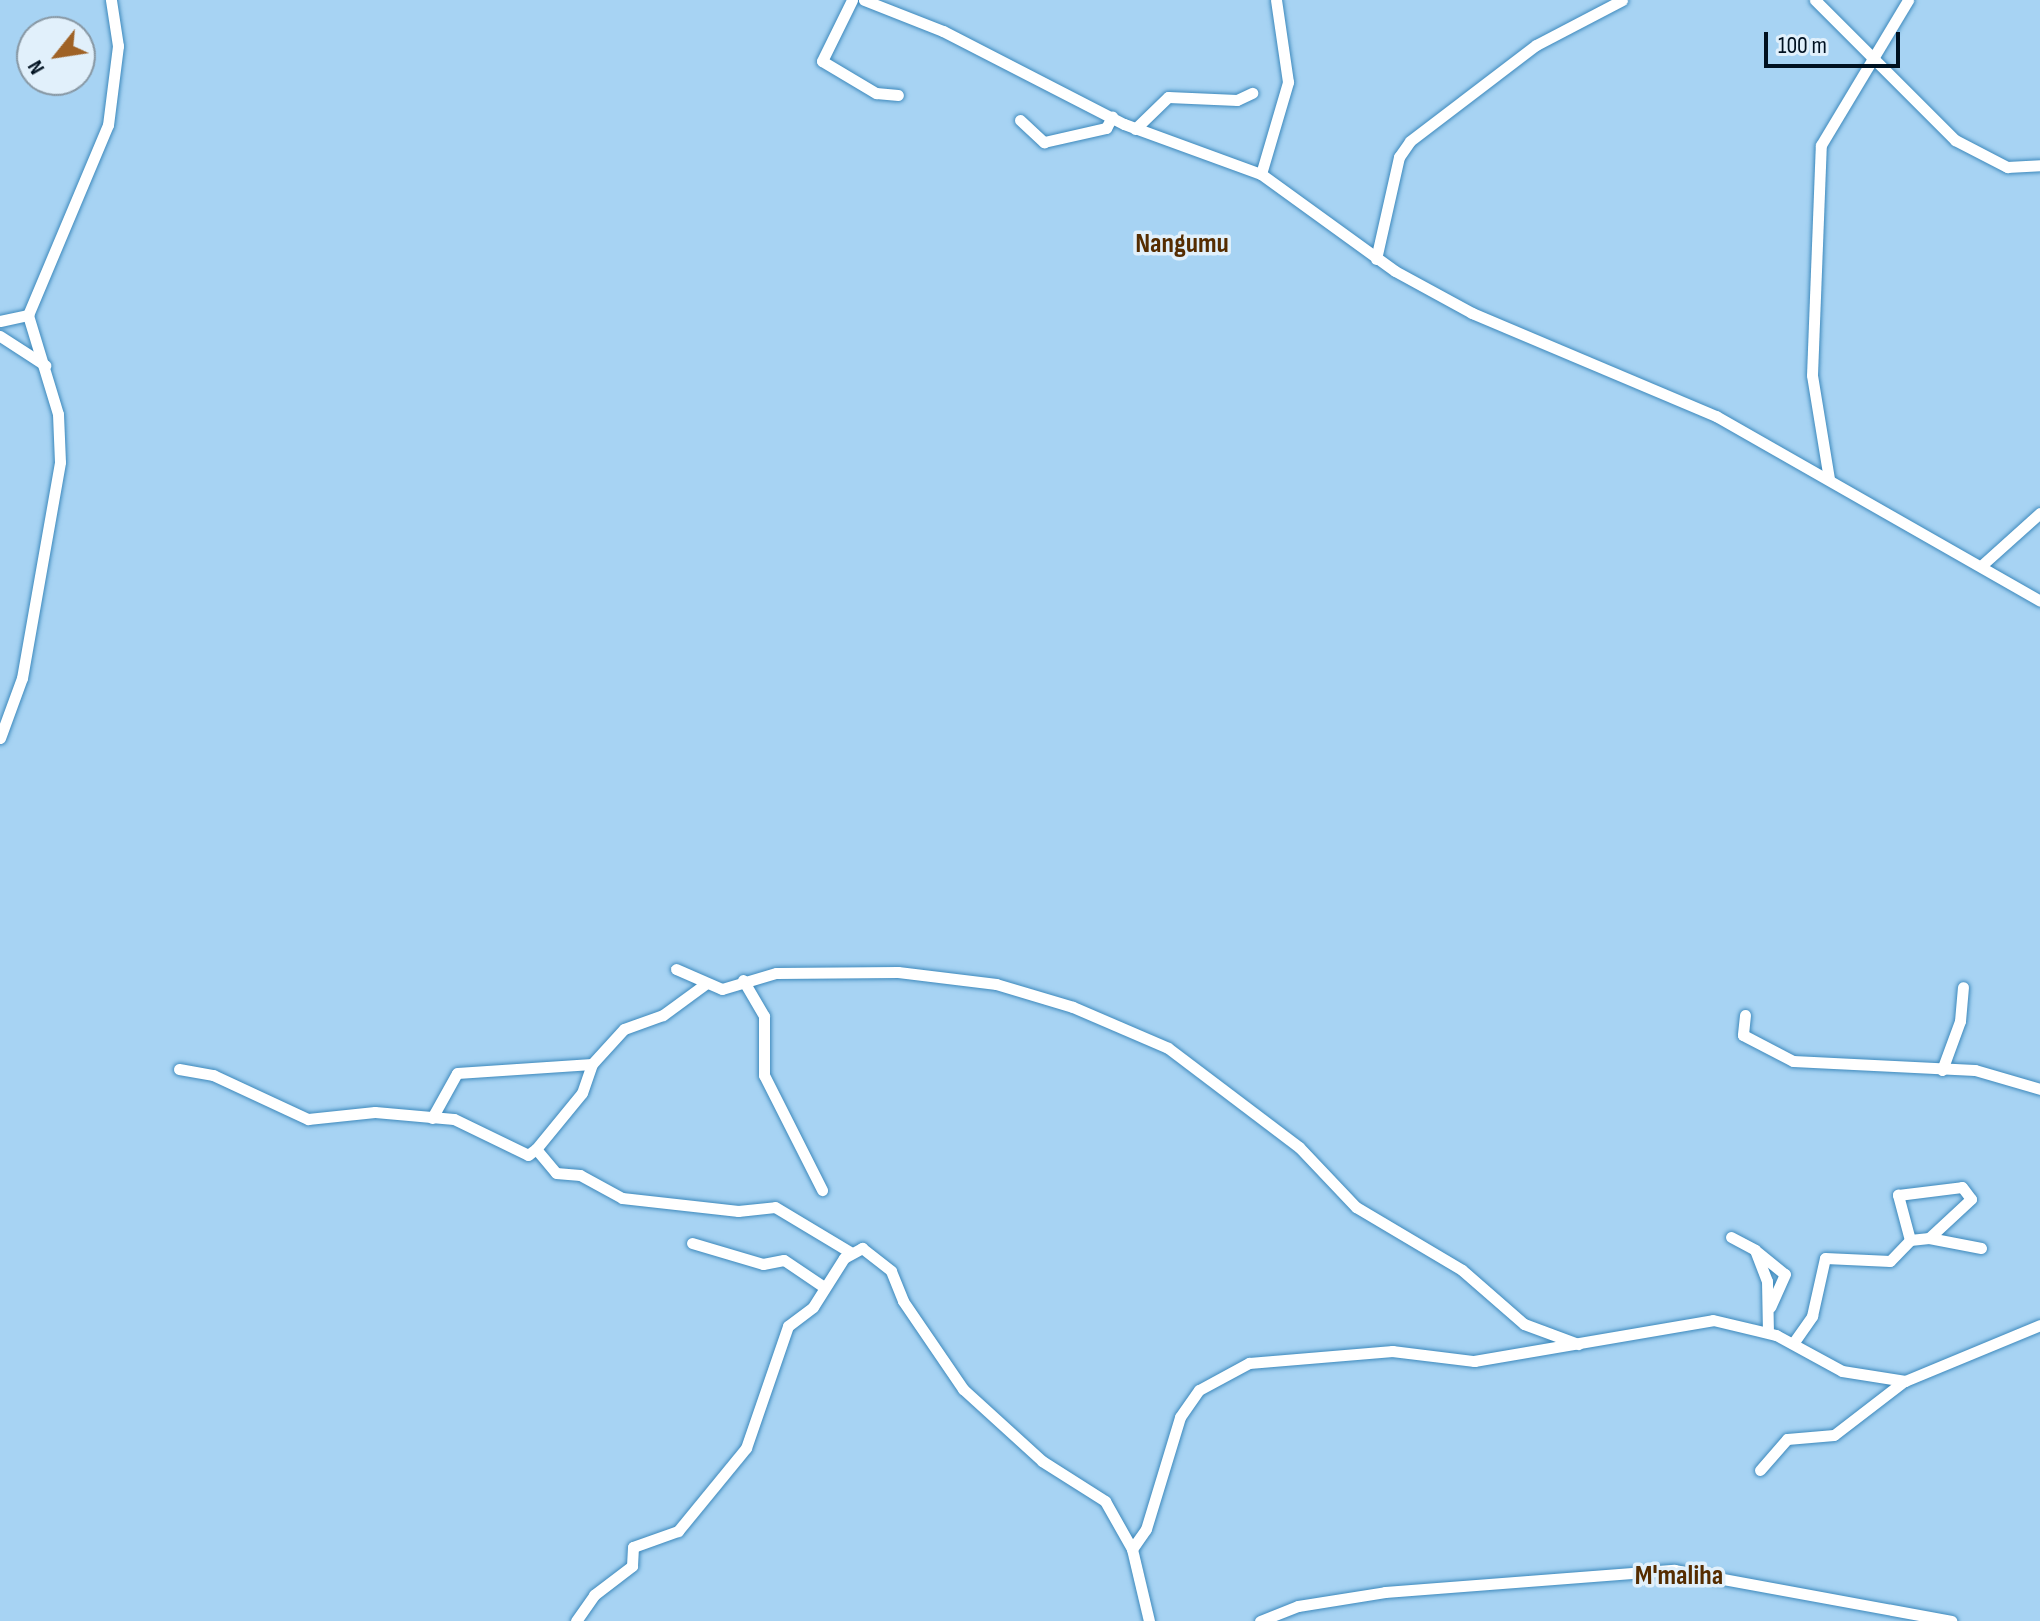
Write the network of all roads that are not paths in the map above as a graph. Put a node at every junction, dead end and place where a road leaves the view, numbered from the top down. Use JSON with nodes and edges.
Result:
{"nodes":[{"id":1,"x":111,"y":0,"type":"edge"},
{"id":2,"x":852,"y":0,"type":"edge"},
{"id":3,"x":864,"y":0,"type":"edge"},
{"id":4,"x":1276,"y":0,"type":"edge"},
{"id":5,"x":1622,"y":0,"type":"edge"},
{"id":6,"x":1815,"y":0,"type":"edge"},
{"id":7,"x":1908,"y":0,"type":"edge"},
{"id":8,"x":1869,"y":59,"type":"junction"},
{"id":9,"x":1252,"y":93,"type":"dead end"},
{"id":10,"x":898,"y":95,"type":"dead end"},
{"id":11,"x":1112,"y":117,"type":"junction"},
{"id":12,"x":1020,"y":120,"type":"dead end"},
{"id":13,"x":1135,"y":129,"type":"junction"},
{"id":14,"x":2040,"y":165,"type":"edge"},
{"id":15,"x":1261,"y":174,"type":"junction"},
{"id":16,"x":1376,"y":259,"type":"junction"},
{"id":17,"x":28,"y":315,"type":"junction"},
{"id":18,"x":0,"y":321,"type":"edge"},
{"id":19,"x":0,"y":336,"type":"edge"},
{"id":20,"x":45,"y":365,"type":"junction"},
{"id":21,"x":1829,"y":479,"type":"junction"},
{"id":22,"x":2040,"y":513,"type":"edge"},
{"id":23,"x":1982,"y":565,"type":"junction"},
{"id":24,"x":2040,"y":601,"type":"edge"},
{"id":25,"x":0,"y":738,"type":"edge"},
{"id":26,"x":676,"y":969,"type":"dead end"},
{"id":27,"x":743,"y":980,"type":"junction"},
{"id":28,"x":704,"y":985,"type":"junction"},
{"id":29,"x":1963,"y":987,"type":"dead end"},
{"id":30,"x":1745,"y":1015,"type":"dead end"},
{"id":31,"x":592,"y":1064,"type":"junction"},
{"id":32,"x":179,"y":1069,"type":"dead end"},
{"id":33,"x":1942,"y":1070,"type":"junction"},
{"id":34,"x":2040,"y":1089,"type":"edge"},
{"id":35,"x":432,"y":1118,"type":"junction"},
{"id":36,"x":536,"y":1149,"type":"junction"},
{"id":37,"x":822,"y":1190,"type":"dead end"},
{"id":38,"x":1731,"y":1237,"type":"dead end"},
{"id":39,"x":1929,"y":1238,"type":"junction"},
{"id":40,"x":1910,"y":1240,"type":"junction"},
{"id":41,"x":692,"y":1243,"type":"dead end"},
{"id":42,"x":1981,"y":1248,"type":"dead end"},
{"id":43,"x":1755,"y":1250,"type":"junction"},
{"id":44,"x":850,"y":1252,"type":"junction"},
{"id":45,"x":824,"y":1287,"type":"junction"},
{"id":46,"x":1770,"y":1308,"type":"junction"},
{"id":47,"x":2040,"y":1325,"type":"edge"},
{"id":48,"x":1768,"y":1332,"type":"junction"},
{"id":49,"x":1794,"y":1342,"type":"junction"},
{"id":50,"x":1582,"y":1346,"type":"junction"},
{"id":51,"x":1905,"y":1381,"type":"junction"},
{"id":52,"x":1760,"y":1470,"type":"dead end"},
{"id":53,"x":1132,"y":1549,"type":"junction"},
{"id":54,"x":576,"y":1621,"type":"edge"},
{"id":55,"x":1149,"y":1621,"type":"edge"},
{"id":56,"x":1260,"y":1621,"type":"edge"},
{"id":57,"x":1951,"y":1621,"type":"edge"}],
"edges":[{"from":1,"to":17,"type":"street"},
{"from":2,"to":10,"type":"street"},
{"from":3,"to":11,"type":"street"},
{"from":4,"to":15,"type":"street"},
{"from":5,"to":16,"type":"street"},
{"from":6,"to":8,"type":"street"},
{"from":7,"to":8,"type":"street"},
{"from":8,"to":14,"type":"street"},
{"from":8,"to":21,"type":"street"},
{"from":9,"to":13,"type":"street"},
{"from":11,"to":12,"type":"street"},
{"from":11,"to":13,"type":"street"},
{"from":13,"to":15,"type":"street"},
{"from":15,"to":16,"type":"street"},
{"from":16,"to":21,"type":"street"},
{"from":17,"to":18,"type":"street"},
{"from":17,"to":20,"type":"street"},
{"from":19,"to":20,"type":"street"},
{"from":20,"to":25,"type":"street"},
{"from":21,"to":23,"type":"street"},
{"from":22,"to":23,"type":"street"},
{"from":23,"to":24,"type":"street"},
{"from":26,"to":28,"type":"street"},
{"from":27,"to":28,"type":"street"},
{"from":27,"to":37,"type":"street"},
{"from":27,"to":50,"type":"street"},
{"from":28,"to":31,"type":"street"},
{"from":29,"to":33,"type":"street"},
{"from":30,"to":33,"type":"street"},
{"from":31,"to":35,"type":"street"},
{"from":31,"to":36,"type":"street"},
{"from":32,"to":35,"type":"street"},
{"from":33,"to":34,"type":"street"},
{"from":35,"to":36,"type":"street"},
{"from":36,"to":44,"type":"street"},
{"from":38,"to":43,"type":"street"},
{"from":39,"to":40,"type":"street"},
{"from":39,"to":40,"type":"street"},
{"from":39,"to":42,"type":"street"},
{"from":40,"to":49,"type":"street"},
{"from":41,"to":45,"type":"street"},
{"from":43,"to":46,"type":"street"},
{"from":43,"to":46,"type":"street"},
{"from":44,"to":45,"type":"street"},
{"from":44,"to":53,"type":"street"},
{"from":45,"to":54,"type":"street"},
{"from":46,"to":48,"type":"street"},
{"from":47,"to":51,"type":"street"},
{"from":48,"to":49,"type":"street"},
{"from":48,"to":50,"type":"street"},
{"from":49,"to":51,"type":"street"},
{"from":50,"to":53,"type":"street"},
{"from":51,"to":52,"type":"street"},
{"from":53,"to":55,"type":"street"},
{"from":56,"to":57,"type":"street"}]}
